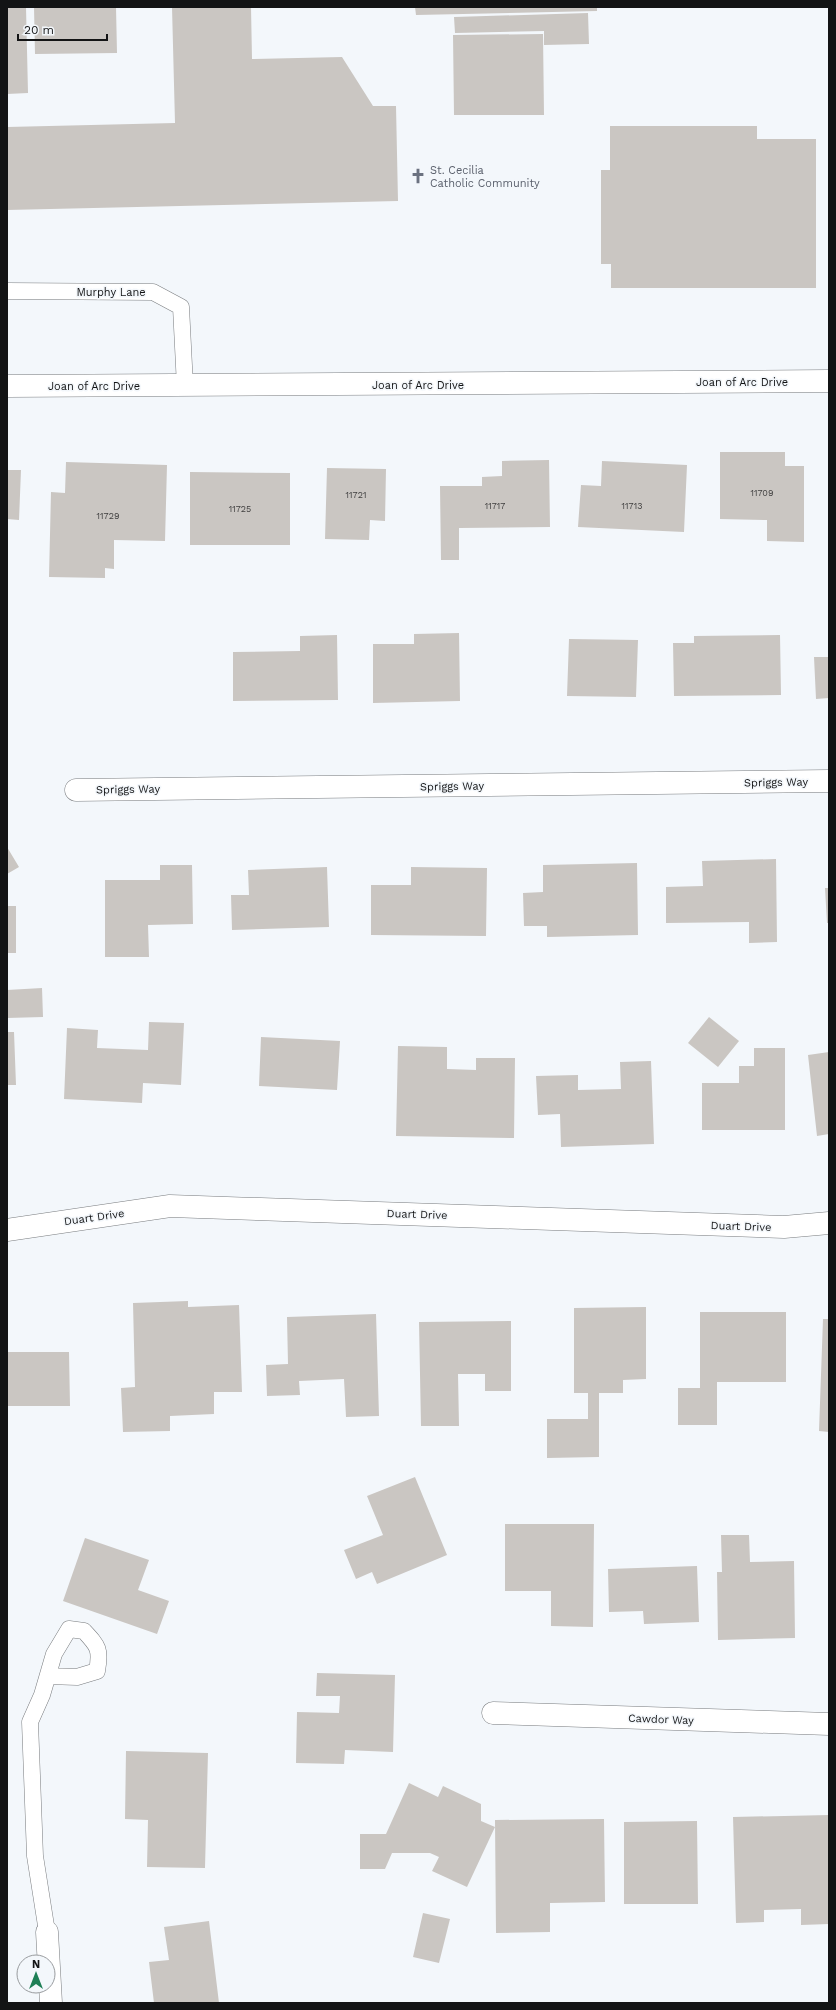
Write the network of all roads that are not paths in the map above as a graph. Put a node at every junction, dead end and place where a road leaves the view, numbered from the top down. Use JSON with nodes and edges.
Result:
{"nodes":[{"id":1,"x":7,"y":291,"type":"edge"},
{"id":2,"x":829,"y":381,"type":"edge"},
{"id":3,"x":7,"y":386,"type":"edge"},
{"id":4,"x":185,"y":386,"type":"junction"},
{"id":5,"x":829,"y":781,"type":"edge"},
{"id":6,"x":76,"y":790,"type":"dead end"},
{"id":7,"x":829,"y":1223,"type":"edge"},
{"id":8,"x":7,"y":1230,"type":"edge"},
{"id":9,"x":48,"y":1676,"type":"dead end"},
{"id":10,"x":493,"y":1714,"type":"dead end"},
{"id":11,"x":829,"y":1724,"type":"edge"},
{"id":12,"x":47,"y":1932,"type":"joint"},
{"id":13,"x":51,"y":2003,"type":"edge"}],
"edges":[{"from":1,"to":4,"type":"lane","name":"Murphy Lane"},
{"from":2,"to":4,"type":"street","name":"Joan of Arc Drive"},
{"from":3,"to":4,"type":"street","name":"Joan of Arc Drive"},
{"from":5,"to":6,"type":"street","name":"Spriggs Way"},
{"from":7,"to":8,"type":"street","name":"Duart Drive"},
{"from":9,"to":12,"type":"lane"},
{"from":10,"to":11,"type":"street","name":"Cawdor Way"},
{"from":12,"to":13,"type":"street"}]}
